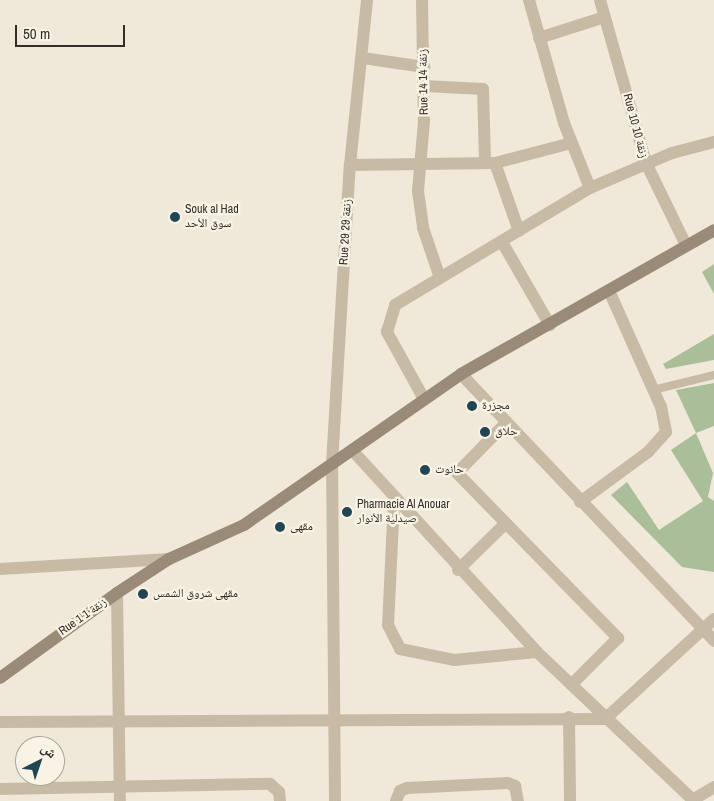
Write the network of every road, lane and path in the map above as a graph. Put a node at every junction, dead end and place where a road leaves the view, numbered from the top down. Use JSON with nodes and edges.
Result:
{"nodes":[{"id":1,"x":367,"y":0,"type":"edge"},
{"id":2,"x":422,"y":0,"type":"edge"},
{"id":3,"x":529,"y":0,"type":"edge"},
{"id":4,"x":600,"y":0,"type":"edge"},
{"id":5,"x":605,"y":17,"type":"junction"},
{"id":6,"x":539,"y":38,"type":"junction"},
{"id":7,"x":363,"y":58,"type":"junction"},
{"id":8,"x":424,"y":67,"type":"junction"},
{"id":9,"x":424,"y":86,"type":"junction"},
{"id":10,"x":714,"y":142,"type":"edge"},
{"id":11,"x":571,"y":143,"type":"junction"},
{"id":12,"x":490,"y":162,"type":"junction"},
{"id":13,"x":420,"y":163,"type":"junction"},
{"id":14,"x":646,"y":163,"type":"junction"},
{"id":15,"x":350,"y":165,"type":"junction"},
{"id":16,"x":590,"y":188,"type":"junction"},
{"id":17,"x":714,"y":230,"type":"edge"},
{"id":18,"x":519,"y":231,"type":"junction"},
{"id":19,"x":502,"y":242,"type":"junction"},
{"id":20,"x":686,"y":245,"type":"junction"},
{"id":21,"x":440,"y":278,"type":"junction"},
{"id":22,"x":609,"y":291,"type":"junction"},
{"id":23,"x":550,"y":325,"type":"junction"},
{"id":24,"x":461,"y":374,"type":"junction"},
{"id":25,"x":714,"y":375,"type":"edge"},
{"id":26,"x":653,"y":390,"type":"junction"},
{"id":27,"x":424,"y":399,"type":"junction"},
{"id":28,"x":504,"y":425,"type":"junction"},
{"id":29,"x":352,"y":450,"type":"junction"},
{"id":30,"x":332,"y":464,"type":"junction"},
{"id":31,"x":394,"y":499,"type":"junction"},
{"id":32,"x":580,"y":502,"type":"junction"},
{"id":33,"x":506,"y":523,"type":"junction"},
{"id":34,"x":169,"y":560,"type":"junction"},
{"id":35,"x":0,"y":569,"type":"edge"},
{"id":36,"x":458,"y":570,"type":"junction"},
{"id":37,"x":117,"y":593,"type":"junction"},
{"id":38,"x":714,"y":620,"type":"edge"},
{"id":39,"x":703,"y":630,"type":"junction"},
{"id":40,"x":714,"y":641,"type":"edge"},
{"id":41,"x":537,"y":652,"type":"junction"},
{"id":42,"x":0,"y":678,"type":"edge"},
{"id":43,"x":570,"y":685,"type":"junction"},
{"id":44,"x":569,"y":717,"type":"junction"},
{"id":45,"x":334,"y":718,"type":"junction"},
{"id":46,"x":605,"y":719,"type":"junction"},
{"id":47,"x":0,"y":722,"type":"edge"},
{"id":48,"x":118,"y":722,"type":"junction"},
{"id":49,"x":119,"y":787,"type":"junction"},
{"id":50,"x":714,"y":787,"type":"edge"},
{"id":51,"x":0,"y":789,"type":"edge"},
{"id":52,"x":120,"y":801,"type":"edge"},
{"id":53,"x":280,"y":801,"type":"edge"},
{"id":54,"x":335,"y":801,"type":"edge"},
{"id":55,"x":396,"y":801,"type":"edge"},
{"id":56,"x":518,"y":801,"type":"edge"},
{"id":57,"x":570,"y":801,"type":"edge"},
{"id":58,"x":693,"y":801,"type":"edge"}],
"edges":[{"from":1,"to":7,"type":"street","name":"Rue 29 زنقة 29"},
{"from":2,"to":8,"type":"street","name":"Rue 14 زنقة 14"},
{"from":3,"to":6,"type":"street"},
{"from":4,"to":5,"type":"street","name":"Rue 10 زنقة 10"},
{"from":5,"to":6,"type":"street"},
{"from":5,"to":14,"type":"street","name":"Rue 10 زنقة 10"},
{"from":6,"to":11,"type":"street"},
{"from":7,"to":8,"type":"street"},
{"from":7,"to":15,"type":"street","name":"Rue 29 زنقة 29"},
{"from":8,"to":9,"type":"street","name":"Rue 14 زنقة 14"},
{"from":9,"to":12,"type":"street"},
{"from":9,"to":13,"type":"street","name":"Rue 14 زنقة 14"},
{"from":10,"to":14,"type":"street"},
{"from":11,"to":12,"type":"street"},
{"from":11,"to":16,"type":"street"},
{"from":12,"to":13,"type":"street"},
{"from":12,"to":18,"type":"street"},
{"from":13,"to":15,"type":"street"},
{"from":13,"to":21,"type":"street","name":"Rue 14 زنقة 14"},
{"from":14,"to":16,"type":"street"},
{"from":14,"to":20,"type":"street","name":"Rue 10 زنقة 10"},
{"from":15,"to":30,"type":"street","name":"Rue 29 زنقة 29"},
{"from":16,"to":18,"type":"street"},
{"from":17,"to":20,"type":"street","name":"Rue 1 زنقة 1"},
{"from":18,"to":19,"type":"street"},
{"from":19,"to":21,"type":"street"},
{"from":19,"to":23,"type":"street"},
{"from":20,"to":22,"type":"street","name":"Rue 1 زنقة 1"},
{"from":21,"to":27,"type":"street"},
{"from":22,"to":23,"type":"street","name":"Rue 1 زنقة 1"},
{"from":22,"to":26,"type":"street"},
{"from":23,"to":24,"type":"street","name":"Rue 1 زنقة 1"},
{"from":24,"to":27,"type":"street","name":"Rue 1 زنقة 1"},
{"from":24,"to":28,"type":"street"},
{"from":25,"to":26,"type":"lane"},
{"from":26,"to":32,"type":"street"},
{"from":27,"to":29,"type":"street","name":"Rue 1 زنقة 1"},
{"from":28,"to":32,"type":"street"},
{"from":28,"to":33,"type":"street"},
{"from":29,"to":30,"type":"street","name":"Rue 1 زنقة 1"},
{"from":29,"to":31,"type":"street"},
{"from":30,"to":34,"type":"street","name":"Rue 1 زنقة 1"},
{"from":30,"to":45,"type":"street","name":"Rue 29 زنقة 29"},
{"from":31,"to":36,"type":"street"},
{"from":31,"to":41,"type":"street"},
{"from":32,"to":39,"type":"street"},
{"from":33,"to":36,"type":"street"},
{"from":33,"to":43,"type":"street"},
{"from":34,"to":35,"type":"street"},
{"from":34,"to":37,"type":"street","name":"Rue 1 زنقة 1"},
{"from":36,"to":41,"type":"street"},
{"from":37,"to":42,"type":"street","name":"Rue 1 زنقة 1"},
{"from":37,"to":48,"type":"street"},
{"from":38,"to":39,"type":"street"},
{"from":39,"to":40,"type":"street"},
{"from":39,"to":46,"type":"street"},
{"from":41,"to":43,"type":"street"},
{"from":43,"to":46,"type":"street"},
{"from":44,"to":45,"type":"street"},
{"from":44,"to":46,"type":"street"},
{"from":44,"to":57,"type":"street"},
{"from":45,"to":48,"type":"street"},
{"from":45,"to":54,"type":"street","name":"Rue 29 زنقة 29"},
{"from":46,"to":58,"type":"street"},
{"from":47,"to":48,"type":"street"},
{"from":48,"to":49,"type":"street"},
{"from":49,"to":51,"type":"street"},
{"from":49,"to":52,"type":"street"},
{"from":49,"to":53,"type":"street"},
{"from":50,"to":58,"type":"street"},
{"from":55,"to":56,"type":"street"}]}
